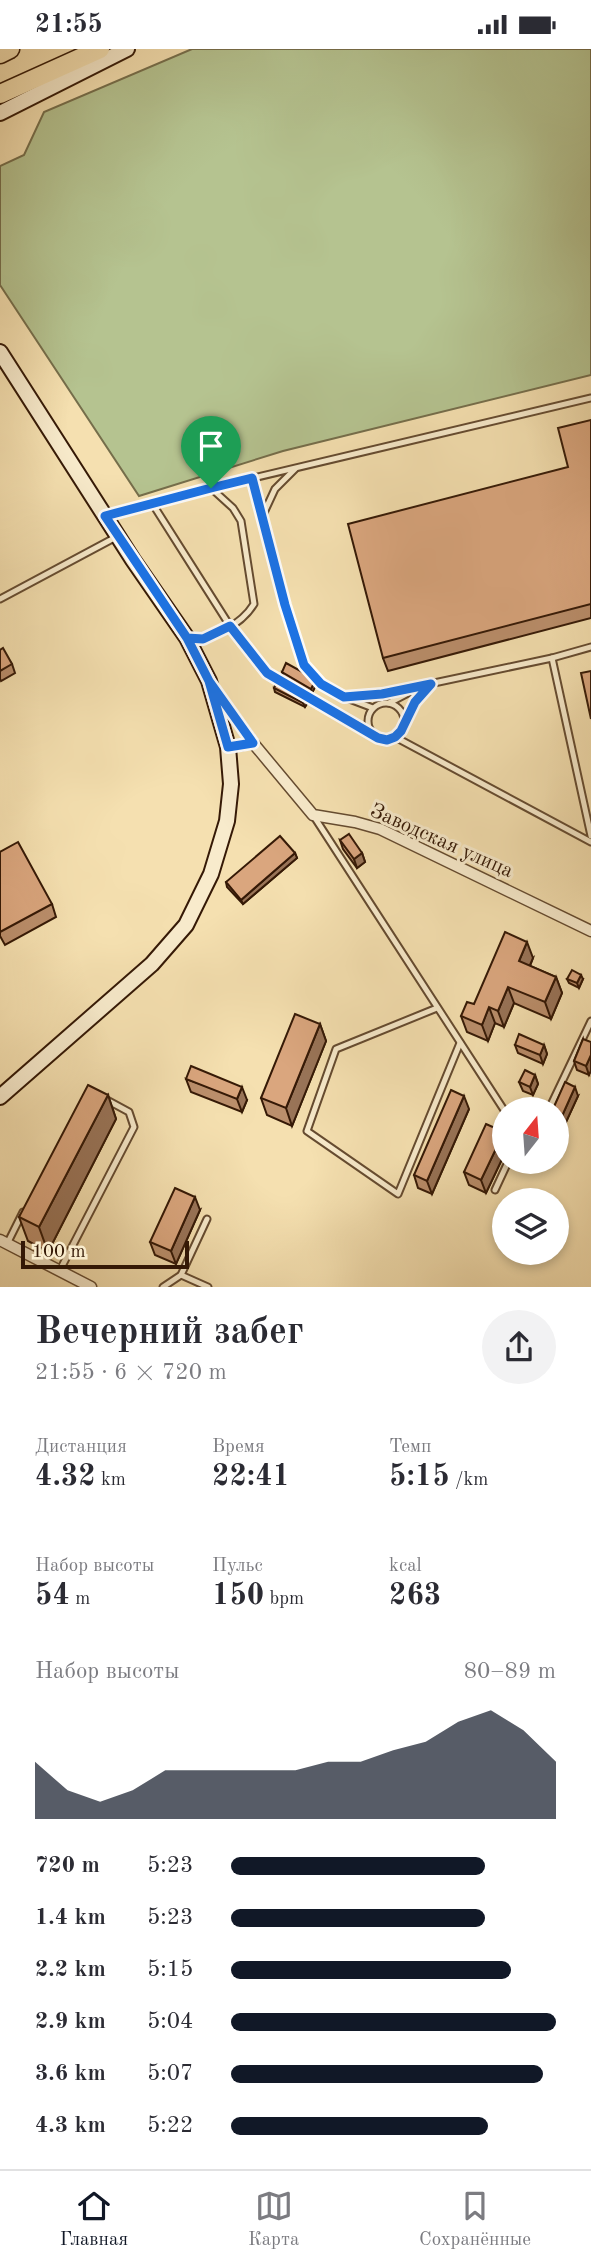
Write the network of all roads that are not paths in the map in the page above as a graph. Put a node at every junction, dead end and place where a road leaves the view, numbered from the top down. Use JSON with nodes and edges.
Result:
{"nodes":[{"id":1,"x":10,"y":49,"type":"edge"},
{"id":2,"x":100,"y":49,"type":"edge"},
{"id":3,"x":127,"y":49,"type":"edge"},
{"id":4,"x":0,"y":54,"type":"edge"},
{"id":5,"x":0,"y":94,"type":"edge"},
{"id":6,"x":0,"y":113,"type":"edge"},
{"id":7,"x":0,"y":352,"type":"edge"},
{"id":8,"x":591,"y":398,"type":"edge"},
{"id":9,"x":296,"y":468,"type":"junction"},
{"id":10,"x":252,"y":478,"type":"junction"},
{"id":11,"x":211,"y":488,"type":"junction"},
{"id":12,"x":152,"y":503,"type":"junction"},
{"id":13,"x":105,"y":516,"type":"junction"},
{"id":14,"x":262,"y":517,"type":"junction"},
{"id":15,"x":118,"y":536,"type":"junction"},
{"id":16,"x":0,"y":599,"type":"edge"},
{"id":17,"x":230,"y":626,"type":"junction"},
{"id":18,"x":187,"y":638,"type":"junction"},
{"id":19,"x":591,"y":647,"type":"edge"},
{"id":20,"x":552,"y":658,"type":"junction"},
{"id":21,"x":209,"y":681,"type":"junction"},
{"id":22,"x":431,"y":684,"type":"junction"},
{"id":23,"x":344,"y":697,"type":"junction"},
{"id":24,"x":389,"y":703,"type":"junction"},
{"id":25,"x":373,"y":708,"type":"junction"},
{"id":26,"x":404,"y":722,"type":"junction"},
{"id":27,"x":371,"y":733,"type":"junction"},
{"id":28,"x":395,"y":737,"type":"junction"},
{"id":29,"x":253,"y":743,"type":"junction"},
{"id":30,"x":228,"y":747,"type":"junction"},
{"id":31,"x":313,"y":815,"type":"junction"},
{"id":32,"x":591,"y":836,"type":"edge"},
{"id":33,"x":591,"y":842,"type":"edge"},
{"id":34,"x":591,"y":931,"type":"edge"},
{"id":35,"x":438,"y":1008,"type":"junction"},
{"id":36,"x":591,"y":1021,"type":"edge"},
{"id":37,"x":460,"y":1043,"type":"junction"},
{"id":38,"x":95,"y":1094,"type":"edge"},
{"id":39,"x":0,"y":1097,"type":"edge"},
{"id":40,"x":495,"y":1097,"type":"edge"},
{"id":41,"x":555,"y":1097,"type":"edge"},
{"id":42,"x":26,"y":1207,"type":"edge"},
{"id":43,"x":207,"y":1219,"type":"dead end"},
{"id":44,"x":3,"y":1242,"type":"edge"},
{"id":45,"x":59,"y":1271,"type":"junction"},
{"id":46,"x":181,"y":1275,"type":"junction"},
{"id":47,"x":91,"y":1287,"type":"edge"},
{"id":48,"x":163,"y":1287,"type":"edge"},
{"id":49,"x":208,"y":1287,"type":"edge"}],
"edges":[{"from":1,"to":4,"type":"highway"},
{"from":2,"to":5,"type":"highway"},
{"from":3,"to":6,"type":"main road"},
{"from":7,"to":13,"type":"main road"},
{"from":8,"to":9,"type":"lane"},
{"from":9,"to":10,"type":"lane"},
{"from":9,"to":14,"type":"lane"},
{"from":10,"to":11,"type":"lane"},
{"from":10,"to":14,"type":"lane"},
{"from":11,"to":12,"type":"lane"},
{"from":11,"to":17,"type":"lane"},
{"from":12,"to":13,"type":"lane"},
{"from":12,"to":17,"type":"lane"},
{"from":13,"to":15,"type":"main road"},
{"from":14,"to":23,"type":"lane"},
{"from":15,"to":16,"type":"lane"},
{"from":15,"to":18,"type":"main road"},
{"from":17,"to":18,"type":"lane"},
{"from":17,"to":27,"type":"lane"},
{"from":18,"to":21,"type":"main road"},
{"from":19,"to":20,"type":"lane"},
{"from":20,"to":22,"type":"lane"},
{"from":20,"to":32,"type":"lane"},
{"from":21,"to":29,"type":"street"},
{"from":21,"to":30,"type":"main road"},
{"from":22,"to":23,"type":"lane"},
{"from":22,"to":24,"type":"lane"},
{"from":22,"to":26,"type":"lane"},
{"from":23,"to":25,"type":"lane"},
{"from":24,"to":25,"type":"lane"},
{"from":24,"to":26,"type":"lane"},
{"from":25,"to":27,"type":"lane"},
{"from":26,"to":28,"type":"lane"},
{"from":27,"to":28,"type":"lane"},
{"from":28,"to":33,"type":"lane"},
{"from":29,"to":30,"type":"street"},
{"from":29,"to":31,"type":"street"},
{"from":30,"to":39,"type":"main road"},
{"from":31,"to":34,"type":"street","name":"Заводская улица"},
{"from":31,"to":35,"type":"lane"},
{"from":35,"to":37,"type":"lane"},
{"from":35,"to":37,"type":"lane"},
{"from":36,"to":41,"type":"lane"},
{"from":37,"to":40,"type":"lane"},
{"from":38,"to":45,"type":"lane"},
{"from":42,"to":44,"type":"lane"},
{"from":43,"to":46,"type":"lane"},
{"from":44,"to":45,"type":"street"},
{"from":45,"to":47,"type":"street"},
{"from":46,"to":48,"type":"lane"},
{"from":46,"to":49,"type":"lane"}]}
